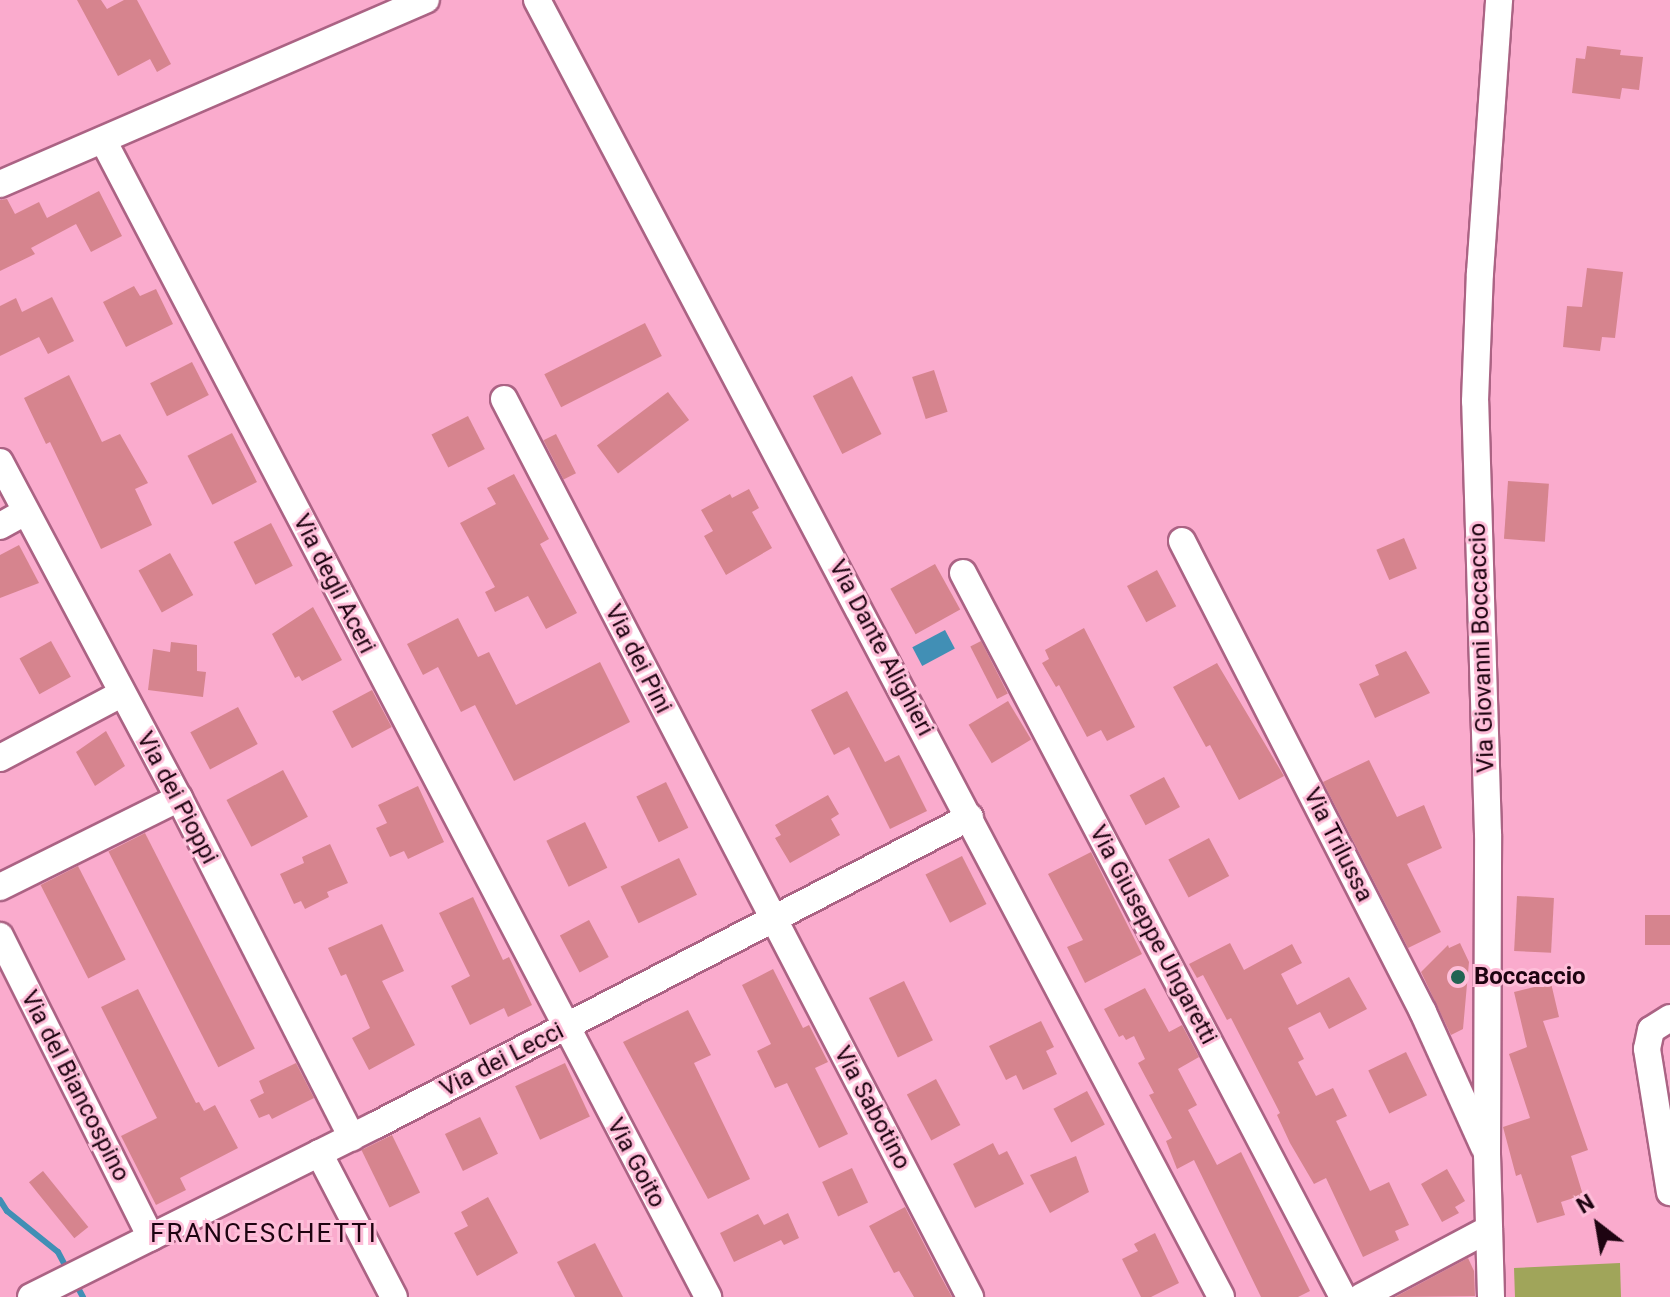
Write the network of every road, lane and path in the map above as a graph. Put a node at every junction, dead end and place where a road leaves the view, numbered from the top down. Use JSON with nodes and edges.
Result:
{"nodes":[{"id":1,"x":426,"y":0,"type":"edge"},
{"id":2,"x":537,"y":0,"type":"edge"},
{"id":3,"x":1499,"y":0,"type":"edge"},
{"id":4,"x":103,"y":140,"type":"junction"},
{"id":5,"x":0,"y":184,"type":"edge"},
{"id":6,"x":504,"y":399,"type":"dead end"},
{"id":7,"x":0,"y":462,"type":"edge"},
{"id":8,"x":25,"y":512,"type":"junction"},
{"id":9,"x":0,"y":526,"type":"edge"},
{"id":10,"x":1182,"y":541,"type":"dead end"},
{"id":11,"x":963,"y":573,"type":"dead end"},
{"id":12,"x":121,"y":694,"type":"junction"},
{"id":13,"x":0,"y":758,"type":"edge"},
{"id":14,"x":179,"y":798,"type":"junction"},
{"id":15,"x":970,"y":817,"type":"junction"},
{"id":16,"x":0,"y":887,"type":"edge"},
{"id":17,"x":773,"y":920,"type":"junction"},
{"id":18,"x":0,"y":936,"type":"edge"},
{"id":19,"x":1670,"y":1018,"type":"edge"},
{"id":20,"x":564,"y":1028,"type":"junction"},
{"id":21,"x":352,"y":1137,"type":"junction"},
{"id":22,"x":319,"y":1153,"type":"junction"},
{"id":23,"x":1487,"y":1154,"type":"junction"},
{"id":24,"x":1670,"y":1192,"type":"edge"},
{"id":25,"x":1489,"y":1229,"type":"junction"},
{"id":26,"x":151,"y":1237,"type":"junction"},
{"id":27,"x":31,"y":1297,"type":"edge"},
{"id":28,"x":394,"y":1297,"type":"edge"},
{"id":29,"x":708,"y":1297,"type":"edge"},
{"id":30,"x":970,"y":1297,"type":"edge"},
{"id":31,"x":1221,"y":1297,"type":"edge"},
{"id":32,"x":1343,"y":1297,"type":"edge"},
{"id":33,"x":1361,"y":1297,"type":"edge"},
{"id":34,"x":1491,"y":1297,"type":"edge"}],
"edges":[{"from":1,"to":4,"type":"street"},
{"from":2,"to":15,"type":"street","name":"Via Dante Alighieri"},
{"from":3,"to":23,"type":"street","name":"Via Giovanni Boccaccio"},
{"from":4,"to":5,"type":"street"},
{"from":4,"to":20,"type":"street","name":"Via degli Aceri"},
{"from":6,"to":17,"type":"street","name":"Via dei Pini"},
{"from":7,"to":8,"type":"street","name":"Via dei Pioppi"},
{"from":8,"to":9,"type":"street"},
{"from":8,"to":12,"type":"street","name":"Via dei Pioppi"},
{"from":10,"to":23,"type":"street","name":"Via Trilussa"},
{"from":11,"to":32,"type":"street","name":"Via Giuseppe Ungaretti"},
{"from":12,"to":13,"type":"street"},
{"from":12,"to":14,"type":"street","name":"Via dei Pioppi"},
{"from":14,"to":16,"type":"street"},
{"from":14,"to":21,"type":"street","name":"Via dei Pioppi"},
{"from":15,"to":17,"type":"street","name":"Via dei Lecci"},
{"from":15,"to":31,"type":"street","name":"Via Dante Alighieri"},
{"from":17,"to":20,"type":"street","name":"Via dei Lecci"},
{"from":17,"to":30,"type":"street","name":"Via Sabotino"},
{"from":18,"to":26,"type":"street","name":"Via del Biancospino"},
{"from":19,"to":24,"type":"street"},
{"from":20,"to":21,"type":"street","name":"Via dei Lecci"},
{"from":20,"to":29,"type":"street","name":"Via Goito"},
{"from":21,"to":22,"type":"street","name":"Via dei Lecci"},
{"from":22,"to":26,"type":"street","name":"Via dei Lecci"},
{"from":22,"to":28,"type":"street"},
{"from":23,"to":25,"type":"street","name":"Via Giovanni Boccaccio"},
{"from":25,"to":33,"type":"street"},
{"from":25,"to":34,"type":"street","name":"Via Giovanni Boccaccio"},
{"from":26,"to":27,"type":"street","name":"Via dei Lecci"}]}
